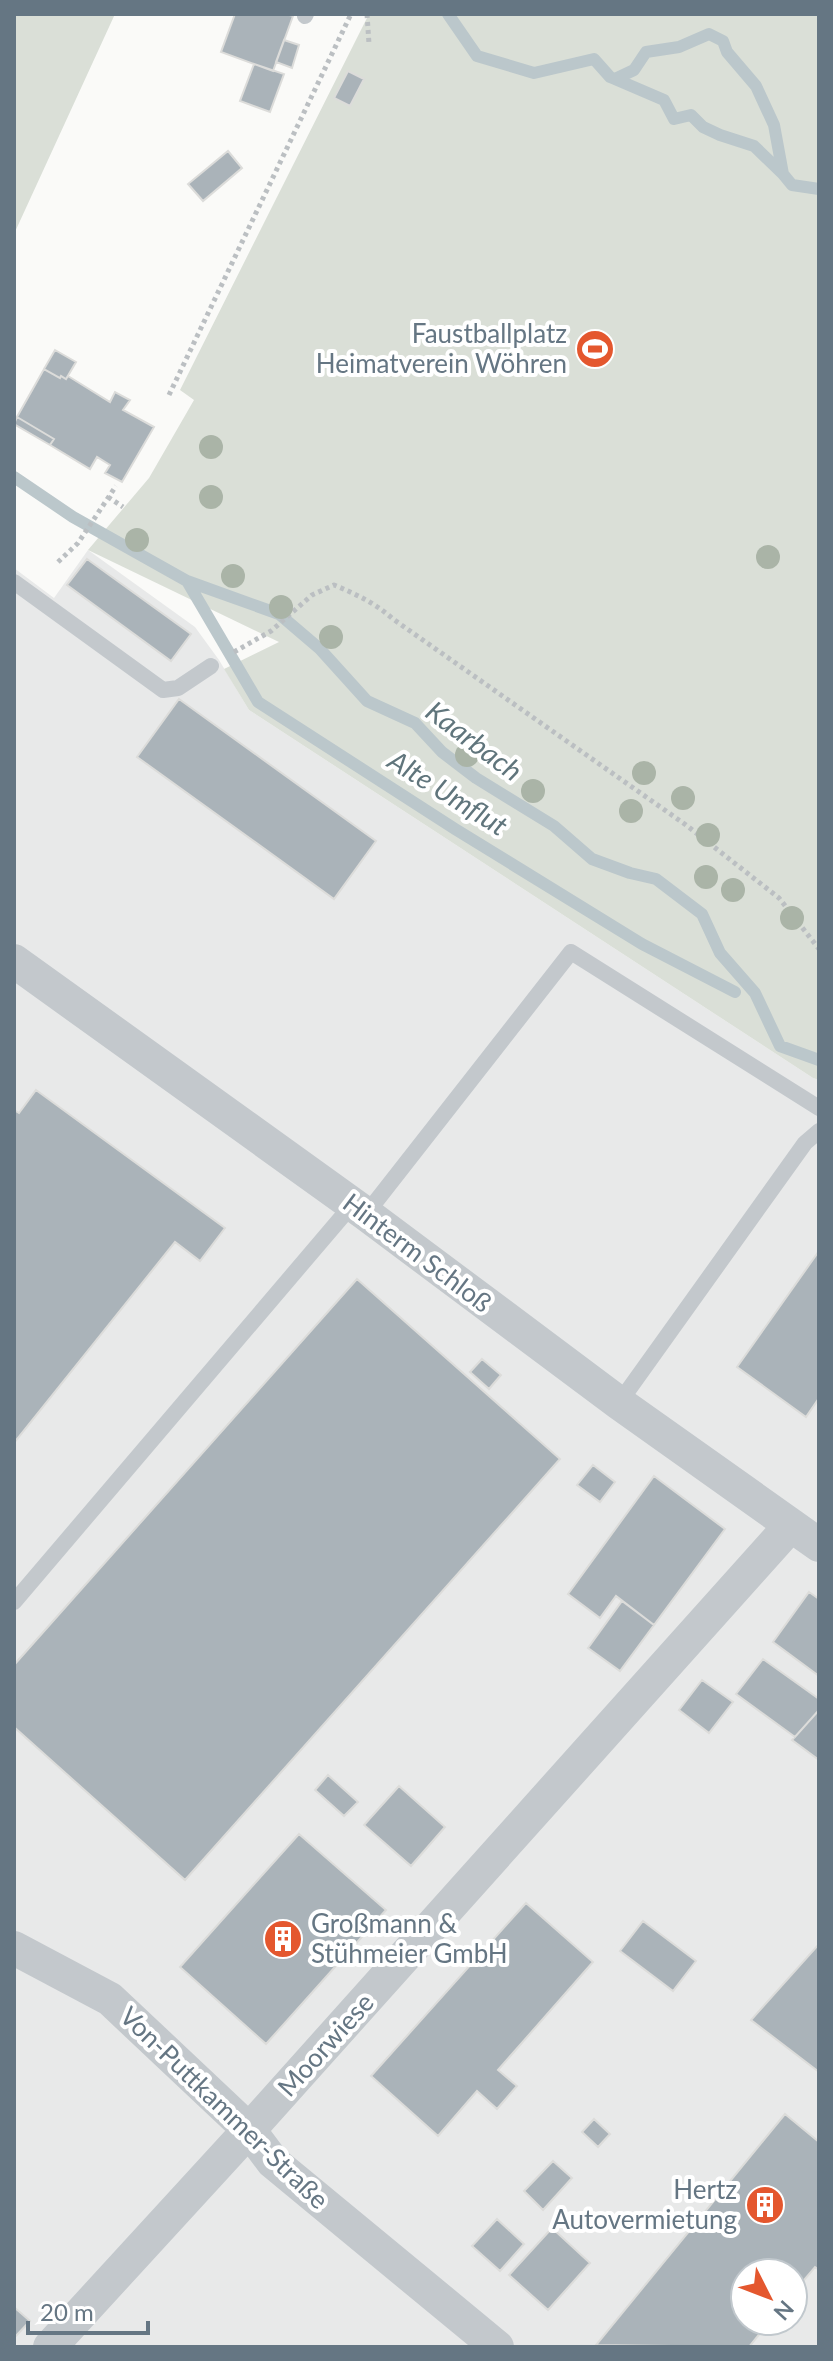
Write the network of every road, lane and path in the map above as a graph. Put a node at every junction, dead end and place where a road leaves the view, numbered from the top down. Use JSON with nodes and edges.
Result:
{"nodes":[{"id":1,"x":351,"y":14,"type":"edge"},
{"id":2,"x":367,"y":14,"type":"edge"},
{"id":3,"x":369,"y":44,"type":"dead end"},
{"id":4,"x":169,"y":395,"type":"dead end"},
{"id":5,"x":116,"y":486,"type":"dead end"},
{"id":6,"x":107,"y":499,"type":"junction"},
{"id":7,"x":123,"y":507,"type":"dead end"},
{"id":8,"x":58,"y":562,"type":"dead end"},
{"id":9,"x":14,"y":582,"type":"edge"},
{"id":10,"x":244,"y":646,"type":"dead end"},
{"id":11,"x":211,"y":666,"type":"dead end"},
{"id":12,"x":819,"y":949,"type":"edge"},
{"id":13,"x":14,"y":961,"type":"edge"},
{"id":14,"x":819,"y":1108,"type":"edge"},
{"id":15,"x":819,"y":1131,"type":"edge"},
{"id":16,"x":359,"y":1209,"type":"junction"},
{"id":17,"x":619,"y":1403,"type":"junction"},
{"id":18,"x":791,"y":1525,"type":"junction"},
{"id":19,"x":819,"y":1545,"type":"edge"},
{"id":20,"x":14,"y":1602,"type":"edge"},
{"id":21,"x":14,"y":1948,"type":"edge"},
{"id":22,"x":249,"y":2130,"type":"junction"},
{"id":23,"x":50,"y":2347,"type":"edge"},
{"id":24,"x":497,"y":2347,"type":"edge"}],
"edges":[{"from":1,"to":4,"type":"path"},
{"from":2,"to":3,"type":"path"},
{"from":5,"to":6,"type":"path"},
{"from":6,"to":7,"type":"path"},
{"from":6,"to":8,"type":"path"},
{"from":9,"to":11,"type":"lane"},
{"from":10,"to":12,"type":"path"},
{"from":13,"to":16,"type":"street","name":"Hinterm Schloß"},
{"from":14,"to":16,"type":"lane"},
{"from":15,"to":17,"type":"lane"},
{"from":16,"to":17,"type":"street","name":"Hinterm Schloß"},
{"from":16,"to":20,"type":"lane"},
{"from":17,"to":18,"type":"street","name":"Hinterm Schloß"},
{"from":18,"to":19,"type":"street","name":"Hinterm Schloß"},
{"from":18,"to":22,"type":"street","name":"Moorwiese"},
{"from":21,"to":22,"type":"street","name":"Von-Puttkammer-Straße"},
{"from":22,"to":23,"type":"street","name":"Moorwiese"},
{"from":22,"to":24,"type":"street","name":"Von-Puttkammer-Straße"}]}
